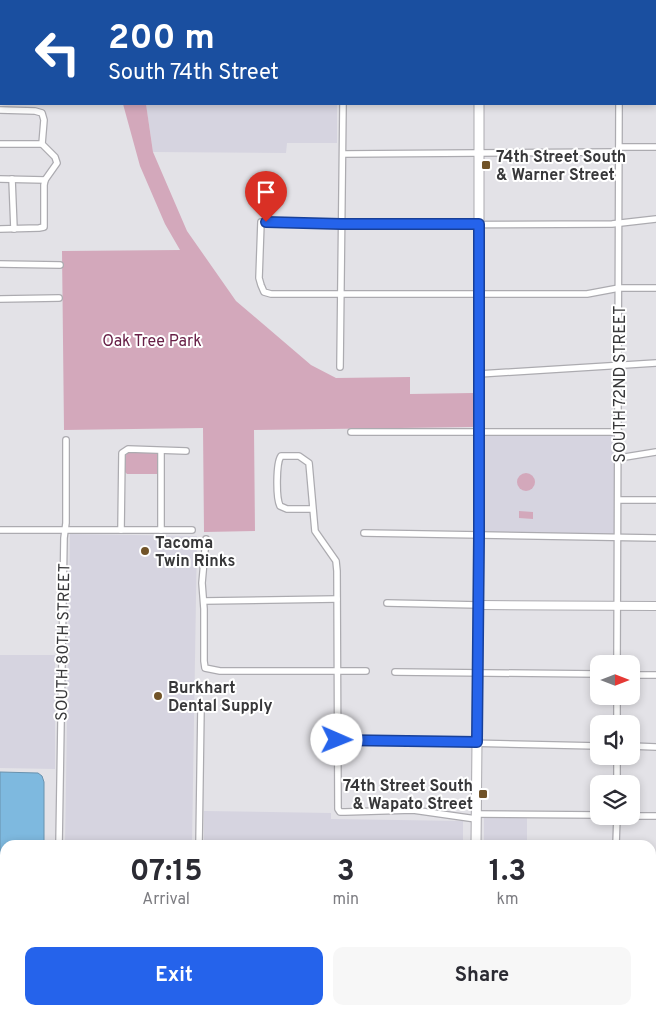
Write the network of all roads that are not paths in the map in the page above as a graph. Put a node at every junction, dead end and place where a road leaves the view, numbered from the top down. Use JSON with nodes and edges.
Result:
{"nodes":[{"id":1,"x":343,"y":105,"type":"edge"},
{"id":2,"x":479,"y":105,"type":"edge"},
{"id":3,"x":619,"y":105,"type":"edge"},
{"id":4,"x":0,"y":110,"type":"edge"},
{"id":5,"x":0,"y":144,"type":"edge"},
{"id":6,"x":42,"y":144,"type":"junction"},
{"id":7,"x":656,"y":147,"type":"edge"},
{"id":8,"x":619,"y":150,"type":"junction"},
{"id":9,"x":343,"y":154,"type":"junction"},
{"id":10,"x":479,"y":154,"type":"junction"},
{"id":11,"x":0,"y":179,"type":"edge"},
{"id":12,"x":12,"y":179,"type":"junction"},
{"id":13,"x":45,"y":180,"type":"junction"},
{"id":14,"x":656,"y":219,"type":"edge"},
{"id":15,"x":619,"y":222,"type":"junction"},
{"id":16,"x":341,"y":224,"type":"junction"},
{"id":17,"x":479,"y":224,"type":"junction"},
{"id":18,"x":0,"y":229,"type":"edge"},
{"id":19,"x":14,"y":229,"type":"junction"},
{"id":20,"x":0,"y":264,"type":"edge"},
{"id":21,"x":60,"y":264,"type":"dead end"},
{"id":22,"x":619,"y":288,"type":"junction"},
{"id":23,"x":656,"y":288,"type":"edge"},
{"id":24,"x":340,"y":294,"type":"junction"},
{"id":25,"x":479,"y":294,"type":"junction"},
{"id":26,"x":59,"y":298,"type":"dead end"},
{"id":27,"x":0,"y":299,"type":"edge"},
{"id":28,"x":656,"y":363,"type":"edge"},
{"id":29,"x":618,"y":365,"type":"junction"},
{"id":30,"x":340,"y":367,"type":"dead end"},
{"id":31,"x":479,"y":374,"type":"junction"},
{"id":32,"x":351,"y":432,"type":"dead end"},
{"id":33,"x":480,"y":432,"type":"junction"},
{"id":34,"x":619,"y":432,"type":"junction"},
{"id":35,"x":66,"y":440,"type":"dead end"},
{"id":36,"x":161,"y":451,"type":"junction"},
{"id":37,"x":186,"y":451,"type":"dead end"},
{"id":38,"x":656,"y":452,"type":"edge"},
{"id":39,"x":619,"y":458,"type":"junction"},
{"id":40,"x":618,"y":500,"type":"junction"},
{"id":41,"x":656,"y":500,"type":"edge"},
{"id":42,"x":313,"y":509,"type":"junction"},
{"id":43,"x":65,"y":529,"type":"junction"},
{"id":44,"x":0,"y":530,"type":"edge"},
{"id":45,"x":121,"y":530,"type":"junction"},
{"id":46,"x":161,"y":530,"type":"junction"},
{"id":47,"x":192,"y":530,"type":"dead end"},
{"id":48,"x":364,"y":533,"type":"dead end"},
{"id":49,"x":479,"y":536,"type":"junction"},
{"id":50,"x":618,"y":538,"type":"junction"},
{"id":51,"x":656,"y":538,"type":"edge"},
{"id":52,"x":206,"y":539,"type":"dead end"},
{"id":53,"x":337,"y":599,"type":"junction"},
{"id":54,"x":204,"y":601,"type":"junction"},
{"id":55,"x":387,"y":603,"type":"dead end"},
{"id":56,"x":479,"y":605,"type":"junction"},
{"id":57,"x":617,"y":606,"type":"junction"},
{"id":58,"x":656,"y":606,"type":"edge"},
{"id":59,"x":617,"y":655,"type":"edge"},
{"id":60,"x":338,"y":671,"type":"junction"},
{"id":61,"x":366,"y":671,"type":"dead end"},
{"id":62,"x":395,"y":672,"type":"dead end"},
{"id":63,"x":478,"y":673,"type":"junction"},
{"id":64,"x":590,"y":674,"type":"edge"},
{"id":65,"x":640,"y":675,"type":"edge"},
{"id":66,"x":656,"y":675,"type":"edge"},
{"id":67,"x":201,"y":707,"type":"dead end"},
{"id":68,"x":337,"y":740,"type":"junction"},
{"id":69,"x":477,"y":742,"type":"junction"},
{"id":70,"x":590,"y":746,"type":"edge"},
{"id":71,"x":640,"y":746,"type":"edge"},
{"id":72,"x":656,"y":747,"type":"edge"},
{"id":73,"x":590,"y":815,"type":"edge"},
{"id":74,"x":476,"y":816,"type":"junction"},
{"id":75,"x":640,"y":816,"type":"edge"},
{"id":76,"x":656,"y":816,"type":"edge"},
{"id":77,"x":617,"y":825,"type":"edge"},
{"id":78,"x":59,"y":840,"type":"edge"},
{"id":79,"x":199,"y":840,"type":"edge"},
{"id":80,"x":476,"y":840,"type":"edge"},
{"id":81,"x":616,"y":840,"type":"edge"}],
"edges":[{"from":1,"to":9,"type":"street"},
{"from":2,"to":10,"type":"main road"},
{"from":3,"to":8,"type":"street","name":"SOUTH 72ND STREET"},
{"from":4,"to":6,"type":"street"},
{"from":5,"to":6,"type":"street"},
{"from":6,"to":13,"type":"street"},
{"from":7,"to":8,"type":"street"},
{"from":8,"to":10,"type":"street"},
{"from":8,"to":15,"type":"street","name":"SOUTH 72ND STREET"},
{"from":9,"to":10,"type":"street"},
{"from":9,"to":16,"type":"street"},
{"from":10,"to":17,"type":"main road"},
{"from":11,"to":12,"type":"street"},
{"from":12,"to":13,"type":"street"},
{"from":12,"to":19,"type":"street"},
{"from":13,"to":19,"type":"street"},
{"from":14,"to":15,"type":"street"},
{"from":15,"to":17,"type":"street"},
{"from":15,"to":22,"type":"street","name":"SOUTH 72ND STREET"},
{"from":16,"to":17,"type":"street"},
{"from":16,"to":24,"type":"street"},
{"from":16,"to":24,"type":"street"},
{"from":17,"to":25,"type":"main road"},
{"from":18,"to":19,"type":"street"},
{"from":20,"to":21,"type":"street"},
{"from":22,"to":23,"type":"street"},
{"from":22,"to":25,"type":"street"},
{"from":22,"to":29,"type":"street","name":"SOUTH 72ND STREET"},
{"from":24,"to":25,"type":"street"},
{"from":24,"to":30,"type":"street"},
{"from":25,"to":31,"type":"main road"},
{"from":26,"to":27,"type":"street"},
{"from":28,"to":29,"type":"street"},
{"from":29,"to":31,"type":"street"},
{"from":29,"to":34,"type":"street","name":"SOUTH 72ND STREET"},
{"from":31,"to":33,"type":"main road"},
{"from":32,"to":33,"type":"street"},
{"from":33,"to":34,"type":"street"},
{"from":33,"to":49,"type":"main road"},
{"from":34,"to":39,"type":"street","name":"SOUTH 72ND STREET"},
{"from":35,"to":43,"type":"street","name":"SOUTH 80TH STREET"},
{"from":36,"to":37,"type":"street"},
{"from":36,"to":45,"type":"street"},
{"from":36,"to":46,"type":"street"},
{"from":38,"to":39,"type":"street"},
{"from":39,"to":40,"type":"street","name":"SOUTH 72ND STREET"},
{"from":40,"to":41,"type":"street"},
{"from":40,"to":50,"type":"street","name":"SOUTH 72ND STREET"},
{"from":42,"to":42,"type":"street"},
{"from":42,"to":53,"type":"street"},
{"from":43,"to":44,"type":"street"},
{"from":43,"to":45,"type":"street"},
{"from":43,"to":78,"type":"street","name":"SOUTH 80TH STREET"},
{"from":45,"to":46,"type":"street"},
{"from":46,"to":47,"type":"street"},
{"from":48,"to":49,"type":"street"},
{"from":49,"to":50,"type":"street"},
{"from":49,"to":56,"type":"main road"},
{"from":50,"to":51,"type":"street"},
{"from":50,"to":57,"type":"street","name":"SOUTH 72ND STREET"},
{"from":52,"to":54,"type":"street"},
{"from":53,"to":54,"type":"street"},
{"from":53,"to":60,"type":"street"},
{"from":54,"to":60,"type":"street"},
{"from":55,"to":56,"type":"street"},
{"from":56,"to":57,"type":"street"},
{"from":56,"to":63,"type":"main road"},
{"from":57,"to":58,"type":"street"},
{"from":57,"to":59,"type":"street","name":"SOUTH 72ND STREET"},
{"from":60,"to":61,"type":"street"},
{"from":60,"to":68,"type":"street"},
{"from":62,"to":63,"type":"street"},
{"from":63,"to":64,"type":"street"},
{"from":63,"to":69,"type":"main road"},
{"from":65,"to":66,"type":"street"},
{"from":67,"to":79,"type":"street"},
{"from":68,"to":69,"type":"street"},
{"from":68,"to":74,"type":"street"},
{"from":69,"to":70,"type":"street"},
{"from":69,"to":74,"type":"main road"},
{"from":71,"to":72,"type":"street"},
{"from":73,"to":74,"type":"street"},
{"from":74,"to":80,"type":"main road"},
{"from":75,"to":76,"type":"street"},
{"from":77,"to":81,"type":"street"}]}
